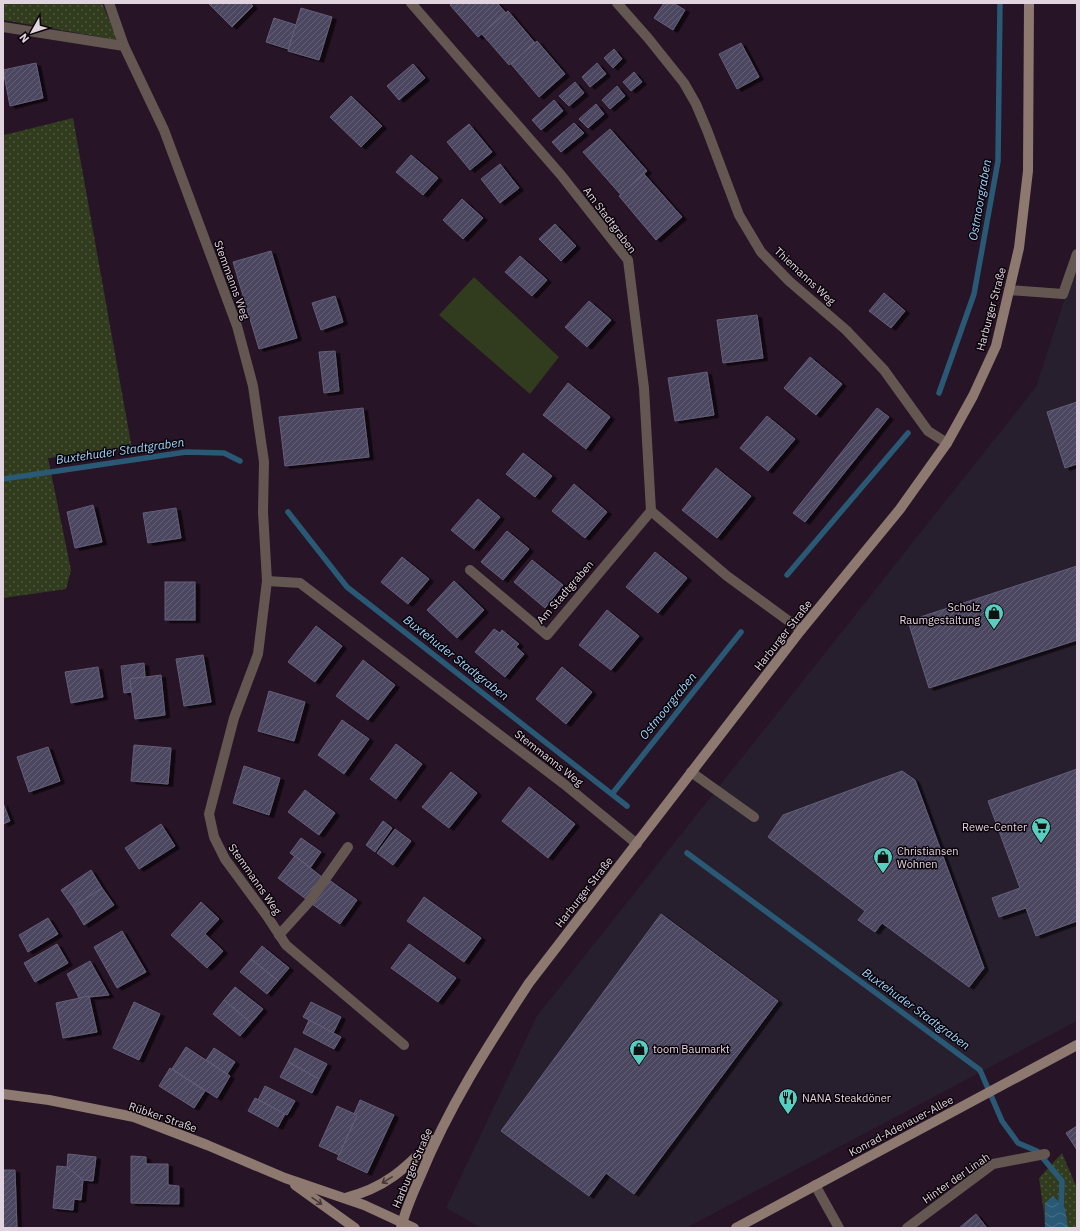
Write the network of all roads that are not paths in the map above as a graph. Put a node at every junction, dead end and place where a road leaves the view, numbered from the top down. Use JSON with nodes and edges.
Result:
{"nodes":[{"id":1,"x":109,"y":3,"type":"edge"},
{"id":2,"x":411,"y":3,"type":"edge"},
{"id":3,"x":617,"y":3,"type":"edge"},
{"id":4,"x":1029,"y":3,"type":"edge"},
{"id":5,"x":3,"y":27,"type":"edge"},
{"id":6,"x":124,"y":46,"type":"junction"},
{"id":7,"x":1077,"y":254,"type":"edge"},
{"id":8,"x":1009,"y":290,"type":"junction"},
{"id":9,"x":946,"y":443,"type":"junction"},
{"id":10,"x":651,"y":511,"type":"junction"},
{"id":11,"x":470,"y":570,"type":"dead end"},
{"id":12,"x":267,"y":581,"type":"junction"},
{"id":13,"x":802,"y":630,"type":"junction"},
{"id":14,"x":691,"y":772,"type":"junction"},
{"id":15,"x":754,"y":817,"type":"dead end"},
{"id":16,"x":636,"y":844,"type":"junction"},
{"id":17,"x":348,"y":847,"type":"dead end"},
{"id":18,"x":279,"y":935,"type":"junction"},
{"id":19,"x":1077,"y":1044,"type":"edge"},
{"id":20,"x":404,"y":1045,"type":"dead end"},
{"id":21,"x":3,"y":1094,"type":"edge"},
{"id":22,"x":437,"y":1136,"type":"junction"},
{"id":23,"x":1045,"y":1154,"type":"dead end"},
{"id":24,"x":285,"y":1178,"type":"junction"},
{"id":25,"x":815,"y":1185,"type":"junction"},
{"id":26,"x":345,"y":1198,"type":"junction"},
{"id":27,"x":402,"y":1225,"type":"edge"},
{"id":28,"x":355,"y":1228,"type":"edge"},
{"id":29,"x":414,"y":1228,"type":"edge"},
{"id":30,"x":736,"y":1228,"type":"edge"},
{"id":31,"x":839,"y":1228,"type":"edge"},
{"id":32,"x":907,"y":1228,"type":"edge"}],
"edges":[{"from":1,"to":6,"type":"street","name":"Stemmanns Weg"},
{"from":2,"to":10,"type":"street","name":"Am Stadtgraben"},
{"from":3,"to":9,"type":"street","name":"Thiemanns Weg"},
{"from":4,"to":8,"type":"street","name":"Harburger Straße"},
{"from":5,"to":6,"type":"street"},
{"from":6,"to":12,"type":"street","name":"Stemmanns Weg"},
{"from":7,"to":8,"type":"street"},
{"from":8,"to":9,"type":"street","name":"Harburger Straße"},
{"from":9,"to":13,"type":"street","name":"Harburger Straße"},
{"from":10,"to":11,"type":"street","name":"Am Stadtgraben"},
{"from":10,"to":13,"type":"street"},
{"from":12,"to":16,"type":"street","name":"Stemmanns Weg"},
{"from":12,"to":18,"type":"street","name":"Stemmanns Weg"},
{"from":13,"to":14,"type":"street","name":"Harburger Straße"},
{"from":14,"to":15,"type":"street"},
{"from":14,"to":16,"type":"street","name":"Harburger Straße"},
{"from":16,"to":22,"type":"street","name":"Harburger Straße"},
{"from":17,"to":18,"type":"street"},
{"from":18,"to":20,"type":"street","name":"Stemmanns Weg"},
{"from":19,"to":25,"type":"street","name":"Konrad-Adenauer-Allee"},
{"from":21,"to":24,"type":"street","name":"Rübker Straße"},
{"from":22,"to":26,"type":"street","one_way":true},
{"from":22,"to":27,"type":"street","name":"Harburger Straße"},
{"from":23,"to":32,"type":"street","name":"Hinter der Linah"},
{"from":24,"to":26,"type":"street","name":"Rübker Straße"},
{"from":24,"to":28,"type":"street","name":"Rübker Straße","one_way":true},
{"from":25,"to":30,"type":"street","name":"Konrad-Adenauer-Allee"},
{"from":25,"to":31,"type":"street"},
{"from":26,"to":27,"type":"street","name":"Rübker Straße"},
{"from":27,"to":29,"type":"street"}]}
